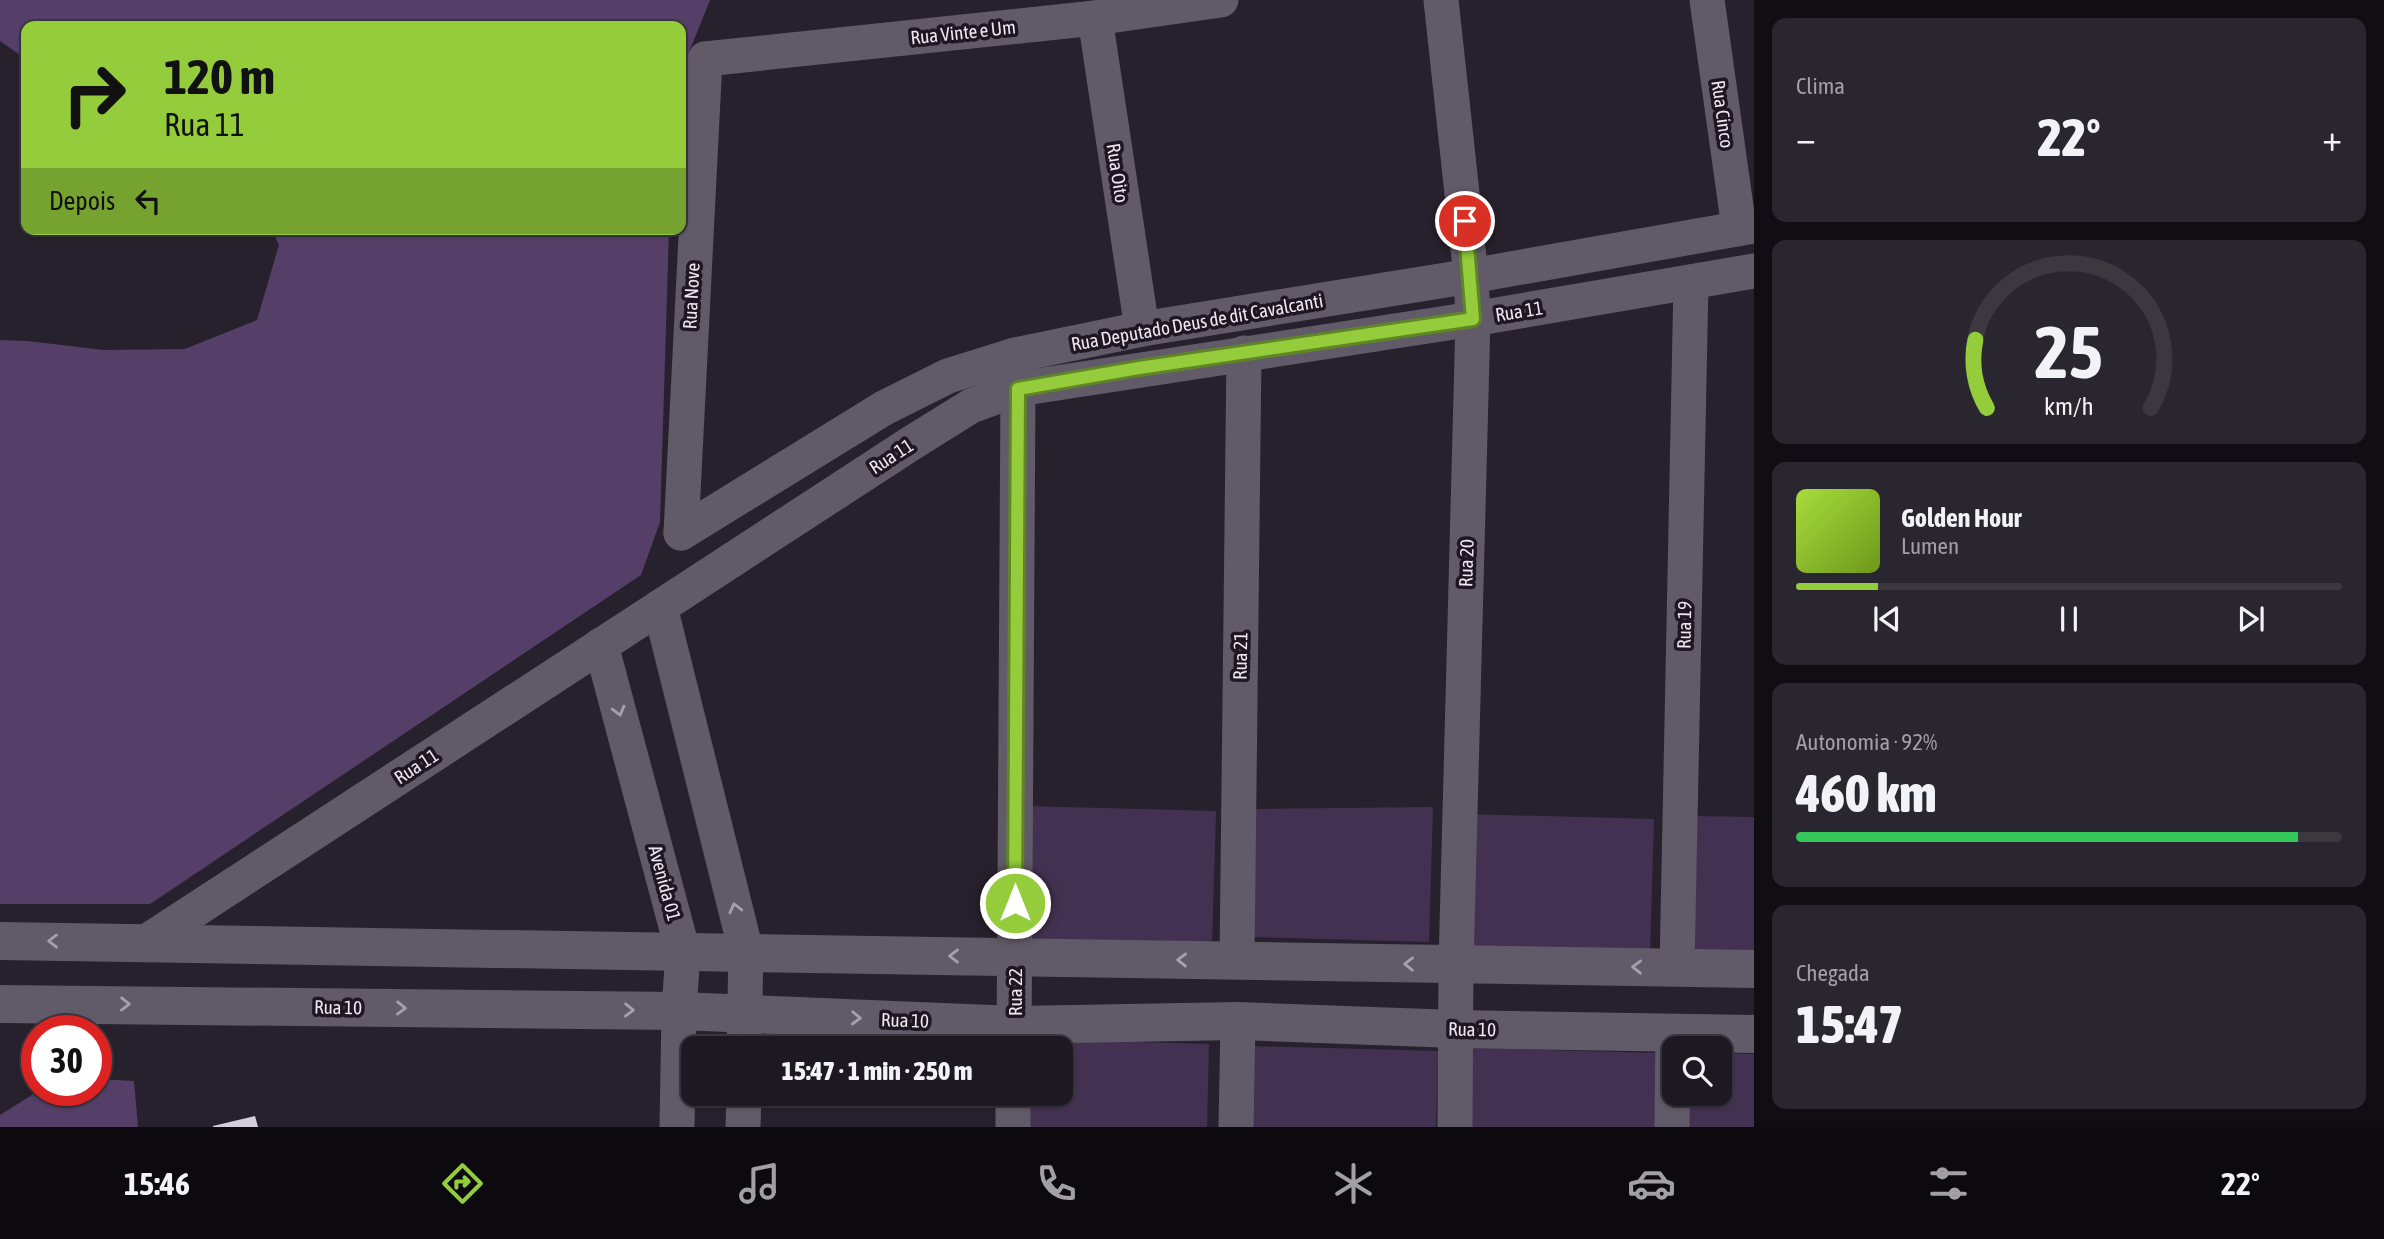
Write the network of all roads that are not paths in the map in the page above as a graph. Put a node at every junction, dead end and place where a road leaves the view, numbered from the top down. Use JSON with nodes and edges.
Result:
{"nodes":[{"id":1,"x":1221,"y":0,"type":"edge"},
{"id":2,"x":1441,"y":0,"type":"edge"},
{"id":3,"x":1707,"y":0,"type":"edge"},
{"id":4,"x":1095,"y":18,"type":"junction"},
{"id":5,"x":705,"y":59,"type":"joint"},
{"id":6,"x":1746,"y":227,"type":"edge"},
{"id":7,"x":1754,"y":271,"type":"edge"},
{"id":8,"x":1471,"y":276,"type":"junction"},
{"id":9,"x":1691,"y":282,"type":"junction"},
{"id":10,"x":1473,"y":319,"type":"junction"},
{"id":11,"x":1142,"y":329,"type":"junction"},
{"id":12,"x":1244,"y":353,"type":"junction"},
{"id":13,"x":1018,"y":389,"type":"junction"},
{"id":14,"x":681,"y":534,"type":"joint"},
{"id":15,"x":660,"y":607,"type":"junction"},
{"id":16,"x":601,"y":645,"type":"junction"},
{"id":17,"x":0,"y":941,"type":"edge"},
{"id":18,"x":146,"y":942,"type":"junction"},
{"id":19,"x":684,"y":951,"type":"junction"},
{"id":20,"x":746,"y":951,"type":"junction"},
{"id":21,"x":1015,"y":957,"type":"junction"},
{"id":22,"x":1237,"y":960,"type":"junction"},
{"id":23,"x":1456,"y":965,"type":"junction"},
{"id":24,"x":1677,"y":967,"type":"junction"},
{"id":25,"x":1754,"y":969,"type":"edge"},
{"id":26,"x":0,"y":1004,"type":"edge"},
{"id":27,"x":679,"y":1011,"type":"junction"},
{"id":28,"x":1238,"y":1021,"type":"junction"},
{"id":29,"x":1456,"y":1029,"type":"junction"},
{"id":30,"x":745,"y":1031,"type":"edge"},
{"id":31,"x":1673,"y":1032,"type":"junction"},
{"id":32,"x":1754,"y":1034,"type":"edge"},
{"id":33,"x":970,"y":1036,"type":"edge"},
{"id":34,"x":1015,"y":1036,"type":"edge"},
{"id":35,"x":1029,"y":1036,"type":"edge"},
{"id":36,"x":744,"y":1106,"type":"edge"},
{"id":37,"x":1013,"y":1106,"type":"edge"},
{"id":38,"x":677,"y":1127,"type":"edge"},
{"id":39,"x":743,"y":1127,"type":"edge"},
{"id":40,"x":1013,"y":1127,"type":"edge"},
{"id":41,"x":1236,"y":1127,"type":"edge"},
{"id":42,"x":1455,"y":1127,"type":"edge"},
{"id":43,"x":1672,"y":1127,"type":"edge"}],
"edges":[{"from":1,"to":4,"type":"street","name":"Rua Vinte e Um"},
{"from":2,"to":8,"type":"street","name":"Rua 20"},
{"from":3,"to":6,"type":"street","name":"Rua Cinco"},
{"from":4,"to":5,"type":"street","name":"Rua Vinte e Um"},
{"from":4,"to":11,"type":"street","name":"Rua Oito"},
{"from":5,"to":14,"type":"street","name":"Rua Nove"},
{"from":6,"to":8,"type":"street","name":"Rua Deputado Deus de dit Cavalcanti"},
{"from":7,"to":9,"type":"street","name":"Rua 11"},
{"from":8,"to":10,"type":"street","name":"Rua 20"},
{"from":8,"to":11,"type":"street","name":"Rua Deputado Deus de dit Cavalcanti"},
{"from":9,"to":10,"type":"street","name":"Rua 11"},
{"from":9,"to":24,"type":"street","name":"Rua 19"},
{"from":10,"to":12,"type":"street","name":"Rua 11"},
{"from":10,"to":23,"type":"street","name":"Rua 20"},
{"from":11,"to":14,"type":"street","name":"Rua Deputado Deus de dit Cavalcanti"},
{"from":12,"to":13,"type":"street","name":"Rua 11"},
{"from":12,"to":22,"type":"street","name":"Rua 21"},
{"from":13,"to":15,"type":"street","name":"Rua 11"},
{"from":13,"to":21,"type":"street","name":"Rua 22"},
{"from":15,"to":16,"type":"street","name":"Rua 11"},
{"from":20,"to":15,"type":"street","one_way":true},
{"from":16,"to":18,"type":"street","name":"Rua 11"},
{"from":16,"to":19,"type":"street","name":"Avenida 01","one_way":true},
{"from":18,"to":17,"type":"main road","one_way":true},
{"from":18,"to":19,"type":"main road"},
{"from":19,"to":20,"type":"main road"},
{"from":19,"to":27,"type":"street","name":"Avenida 01"},
{"from":21,"to":20,"type":"main road","one_way":true},
{"from":20,"to":30,"type":"street"},
{"from":22,"to":21,"type":"main road","one_way":true},
{"from":21,"to":34,"type":"street","name":"Rua 22"},
{"from":23,"to":22,"type":"main road","one_way":true},
{"from":24,"to":23,"type":"main road","one_way":true},
{"from":23,"to":29,"type":"street","name":"Rua 20"},
{"from":24,"to":25,"type":"main road"},
{"from":26,"to":27,"type":"main road","name":"Rua 10","one_way":true},
{"from":27,"to":30,"type":"main road","name":"Rua 10"},
{"from":27,"to":38,"type":"street","name":"Avenida 01"},
{"from":28,"to":29,"type":"main road","name":"Rua 10"},
{"from":28,"to":35,"type":"main road","name":"Rua 10"},
{"from":28,"to":41,"type":"street"},
{"from":29,"to":31,"type":"main road","name":"Rua 10"},
{"from":29,"to":42,"type":"street","name":"Rua 20"},
{"from":30,"to":33,"type":"main road","name":"Rua 10","one_way":true},
{"from":31,"to":32,"type":"main road","name":"Rua 10"},
{"from":31,"to":43,"type":"street"},
{"from":36,"to":39,"type":"street"},
{"from":37,"to":40,"type":"street"}]}
